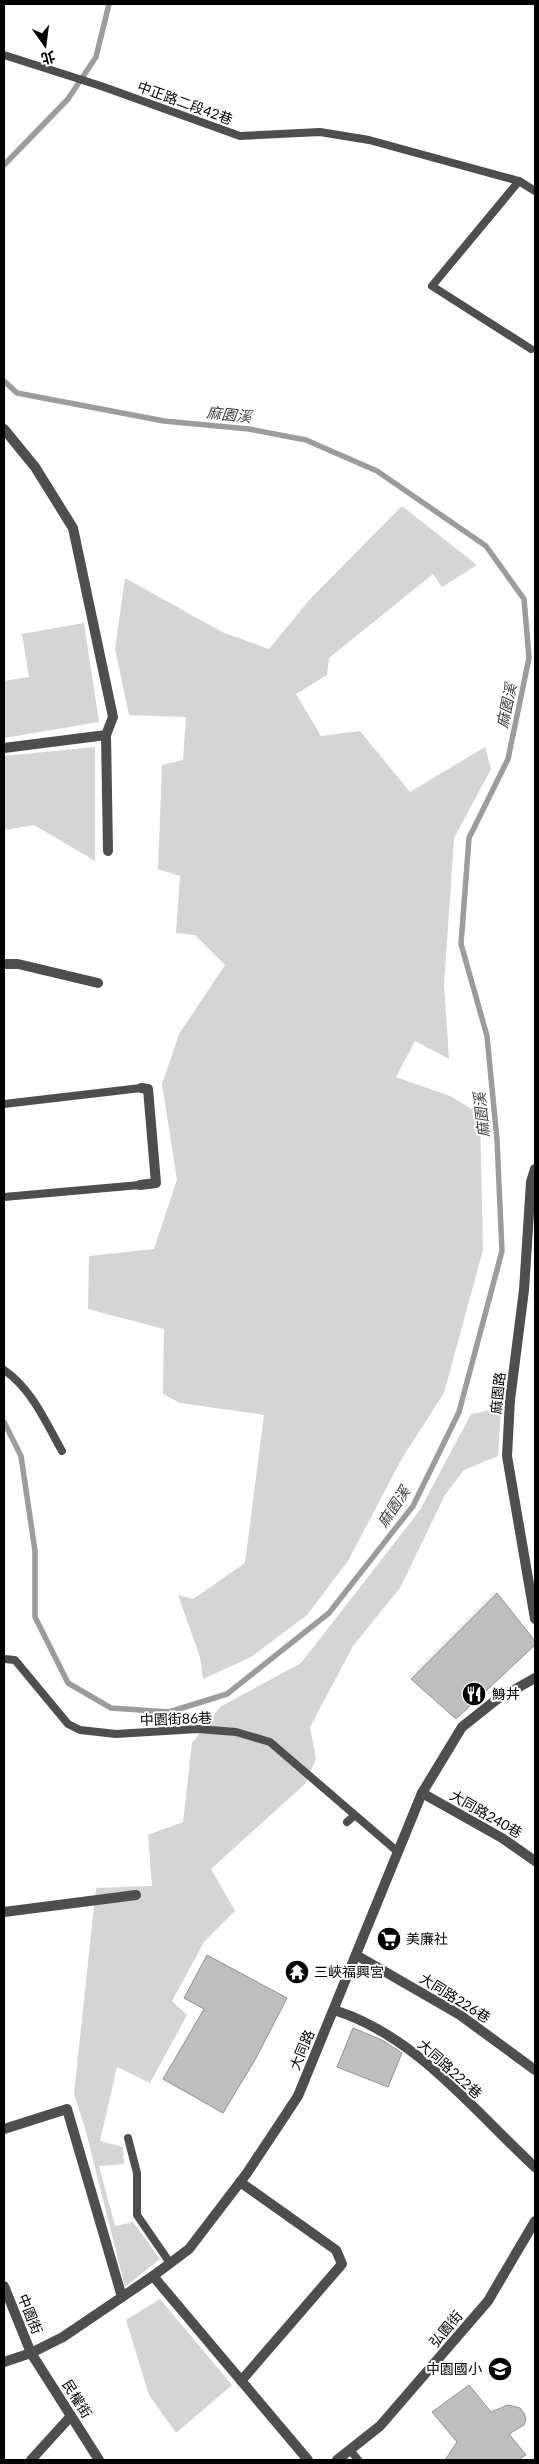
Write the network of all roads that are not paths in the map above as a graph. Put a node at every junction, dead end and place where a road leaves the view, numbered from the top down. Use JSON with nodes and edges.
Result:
{"nodes":[{"id":1,"x":4,"y":55,"type":"edge"},
{"id":2,"x":519,"y":181,"type":"junction"},
{"id":3,"x":535,"y":191,"type":"edge"},
{"id":4,"x":531,"y":349,"type":"dead end"},
{"id":5,"x":4,"y":429,"type":"edge"},
{"id":6,"x":106,"y":735,"type":"junction"},
{"id":7,"x":4,"y":748,"type":"edge"},
{"id":8,"x":108,"y":851,"type":"dead end"},
{"id":9,"x":4,"y":964,"type":"edge"},
{"id":10,"x":98,"y":983,"type":"dead end"},
{"id":11,"x":140,"y":1088,"type":"joint"},
{"id":12,"x":4,"y":1104,"type":"edge"},
{"id":13,"x":535,"y":1168,"type":"edge"},
{"id":14,"x":140,"y":1184,"type":"joint"},
{"id":15,"x":4,"y":1197,"type":"edge"},
{"id":16,"x":4,"y":1370,"type":"edge"},
{"id":17,"x":62,"y":1451,"type":"dead end"},
{"id":18,"x":535,"y":1619,"type":"edge"},
{"id":19,"x":4,"y":1659,"type":"edge"},
{"id":20,"x":535,"y":1678,"type":"edge"},
{"id":21,"x":318,"y":1783,"type":"junction"},
{"id":22,"x":312,"y":1791,"type":"dead end"},
{"id":23,"x":422,"y":1793,"type":"junction"},
{"id":24,"x":355,"y":1815,"type":"junction"},
{"id":25,"x":347,"y":1822,"type":"dead end"},
{"id":26,"x":398,"y":1852,"type":"junction"},
{"id":27,"x":535,"y":1861,"type":"edge"},
{"id":28,"x":136,"y":1895,"type":"dead end"},
{"id":29,"x":4,"y":1912,"type":"edge"},
{"id":30,"x":356,"y":1955,"type":"junction"},
{"id":31,"x":334,"y":2010,"type":"junction"},
{"id":32,"x":535,"y":2070,"type":"edge"},
{"id":33,"x":4,"y":2129,"type":"edge"},
{"id":34,"x":128,"y":2138,"type":"dead end"},
{"id":35,"x":535,"y":2167,"type":"edge"},
{"id":36,"x":240,"y":2182,"type":"junction"},
{"id":37,"x":535,"y":2221,"type":"edge"},
{"id":38,"x":170,"y":2263,"type":"junction"},
{"id":39,"x":153,"y":2276,"type":"junction"},
{"id":40,"x":4,"y":2286,"type":"edge"},
{"id":41,"x":122,"y":2297,"type":"junction"},
{"id":42,"x":30,"y":2353,"type":"junction"},
{"id":43,"x":4,"y":2362,"type":"edge"},
{"id":44,"x":241,"y":2381,"type":"junction"},
{"id":45,"x":71,"y":2416,"type":"junction"},
{"id":46,"x":350,"y":2450,"type":"junction"},
{"id":47,"x":31,"y":2460,"type":"edge"},
{"id":48,"x":99,"y":2460,"type":"edge"},
{"id":49,"x":308,"y":2460,"type":"edge"},
{"id":50,"x":337,"y":2460,"type":"edge"},
{"id":51,"x":358,"y":2460,"type":"edge"}],
"edges":[{"from":1,"to":2,"type":"lane","name":"中正路二段42巷"},
{"from":2,"to":3,"type":"lane","name":"中正路二段42巷"},
{"from":2,"to":4,"type":"lane"},
{"from":5,"to":6,"type":"street"},
{"from":6,"to":7,"type":"street"},
{"from":6,"to":8,"type":"street"},
{"from":9,"to":10,"type":"street"},
{"from":11,"to":12,"type":"lane"},
{"from":11,"to":14,"type":"street"},
{"from":13,"to":18,"type":"street","name":"麻園路"},
{"from":14,"to":15,"type":"lane"},
{"from":16,"to":17,"type":"lane"},
{"from":19,"to":21,"type":"lane","name":"中園街86巷"},
{"from":20,"to":23,"type":"street","name":"大同路"},
{"from":21,"to":22,"type":"lane"},
{"from":21,"to":24,"type":"lane","name":"中園街86巷"},
{"from":23,"to":26,"type":"street","name":"大同路"},
{"from":23,"to":27,"type":"street","name":"大同路240巷"},
{"from":24,"to":25,"type":"lane"},
{"from":24,"to":26,"type":"lane","name":"中園街86巷"},
{"from":26,"to":30,"type":"street","name":"大同路"},
{"from":28,"to":29,"type":"street"},
{"from":30,"to":31,"type":"street","name":"大同路"},
{"from":30,"to":32,"type":"street","name":"大同路226巷"},
{"from":31,"to":35,"type":"street","name":"大同路222巷"},
{"from":31,"to":36,"type":"street","name":"大同路"},
{"from":33,"to":41,"type":"street"},
{"from":34,"to":38,"type":"lane"},
{"from":36,"to":38,"type":"street","name":"大同路"},
{"from":36,"to":44,"type":"street"},
{"from":37,"to":46,"type":"street","name":"弘園街"},
{"from":38,"to":39,"type":"street","name":"大同路"},
{"from":39,"to":41,"type":"street","name":"大同路"},
{"from":39,"to":44,"type":"street"},
{"from":40,"to":42,"type":"street","name":"中園街"},
{"from":41,"to":42,"type":"street","name":"大同路"},
{"from":42,"to":43,"type":"street","name":"大同路"},
{"from":42,"to":45,"type":"street","name":"民權街"},
{"from":44,"to":49,"type":"street"},
{"from":45,"to":47,"type":"street"},
{"from":45,"to":48,"type":"street","name":"民權街"},
{"from":46,"to":50,"type":"street","name":"弘園街"},
{"from":46,"to":51,"type":"lane"}]}
